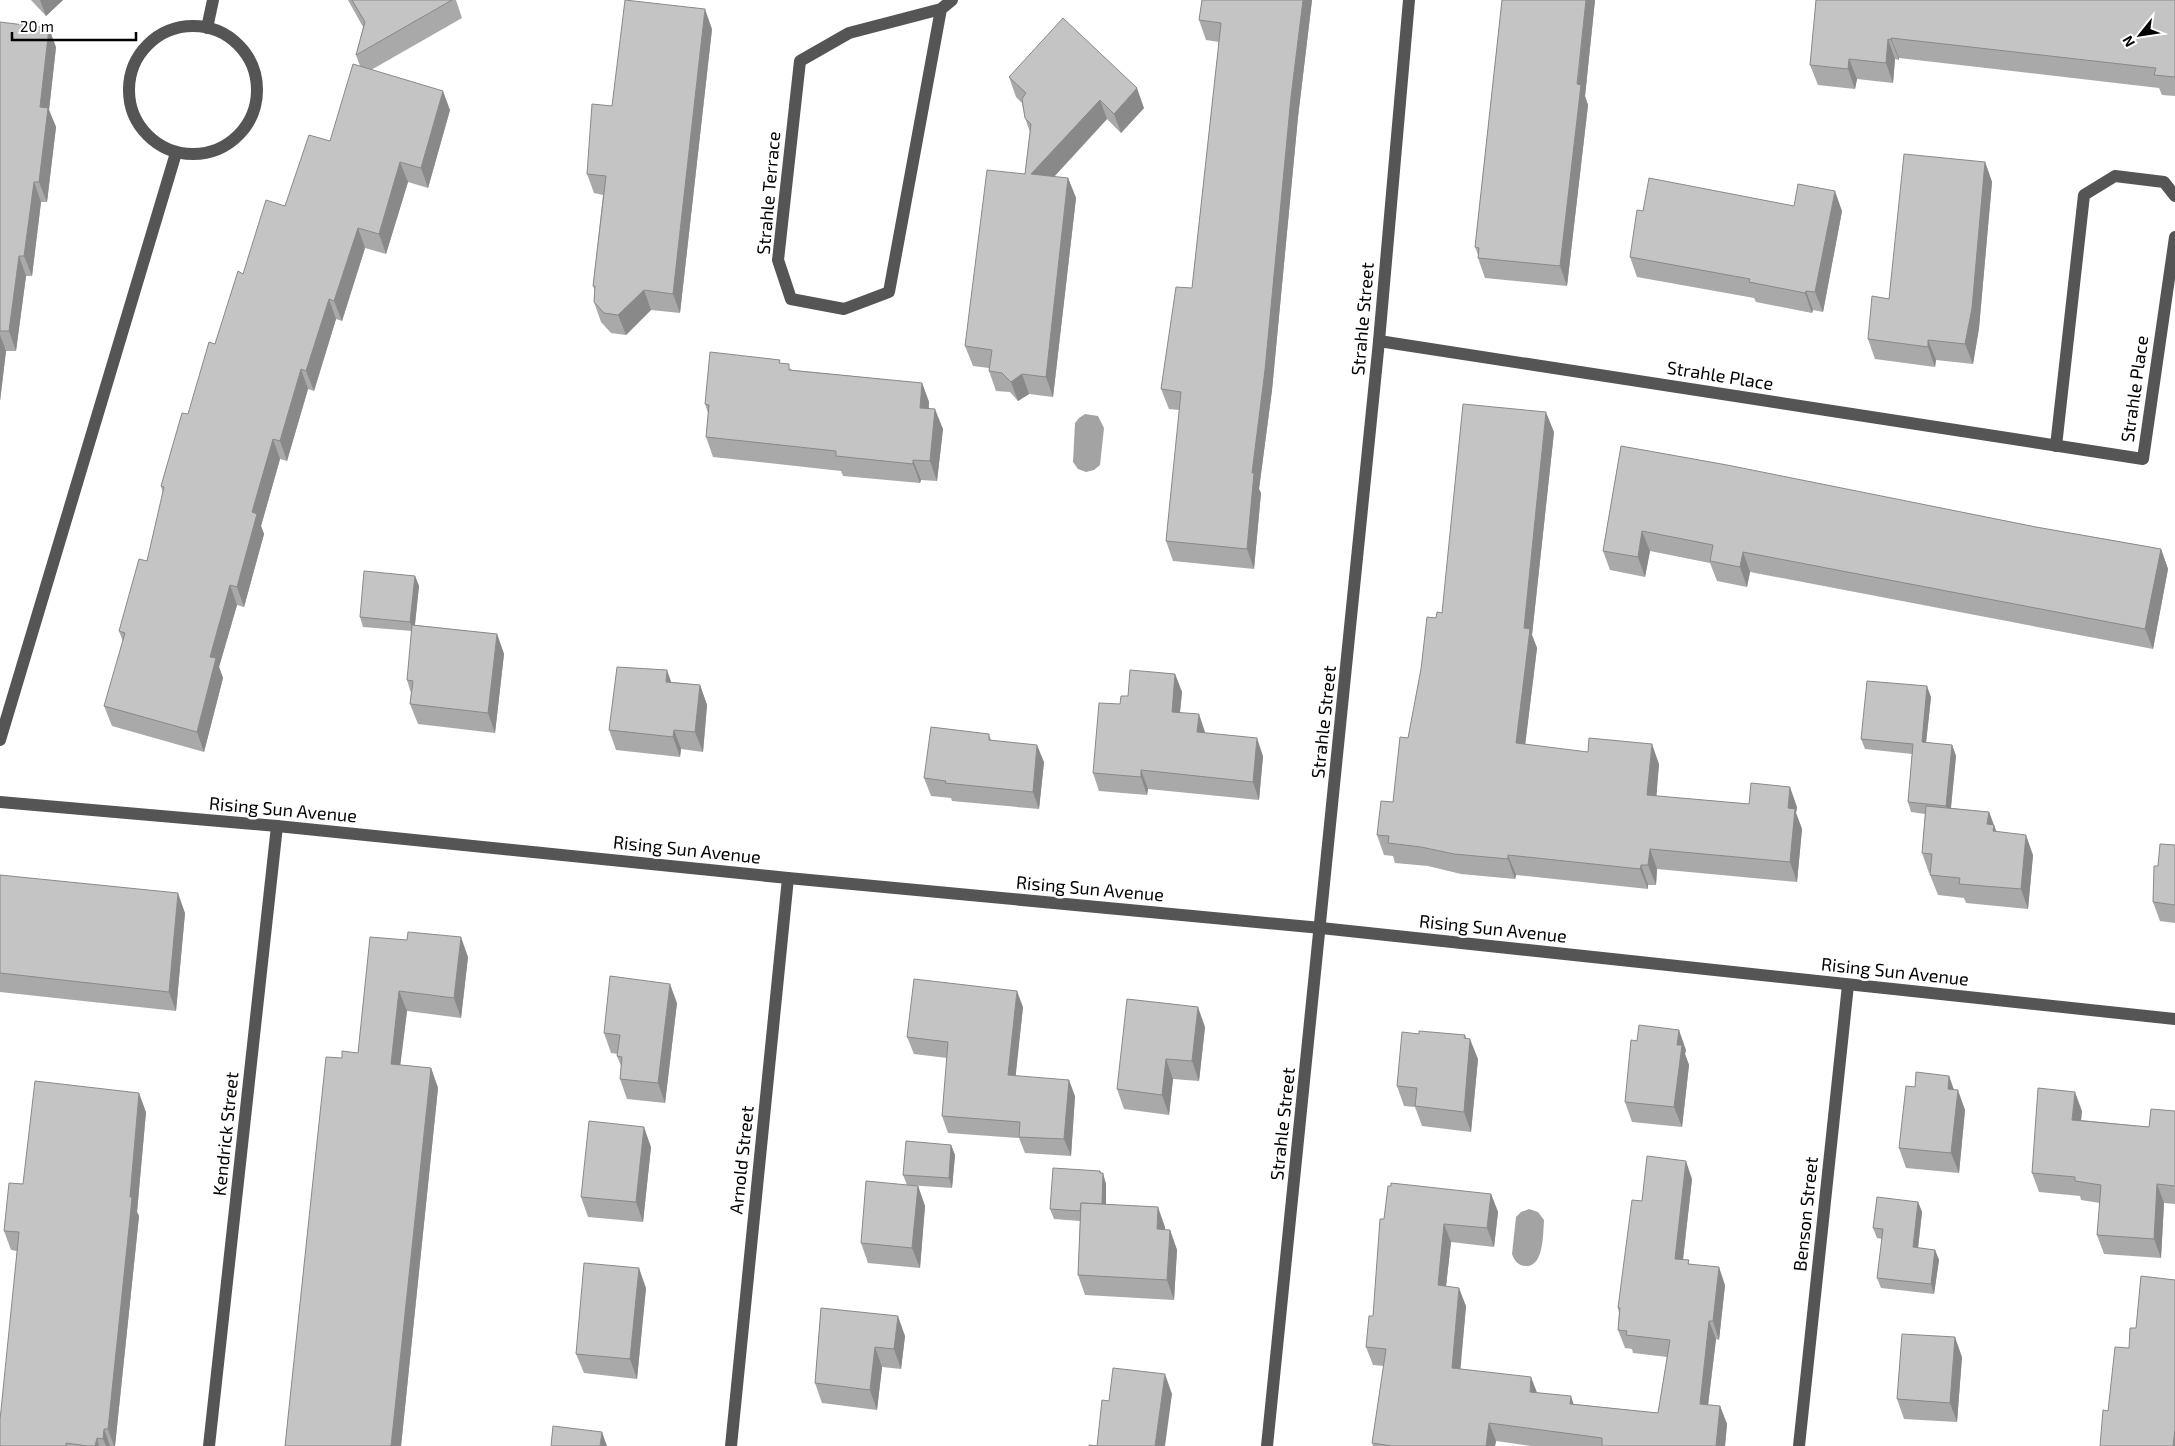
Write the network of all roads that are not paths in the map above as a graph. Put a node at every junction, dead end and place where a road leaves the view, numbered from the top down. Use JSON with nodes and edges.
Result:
{"nodes":[{"id":1,"x":213,"y":0,"type":"edge"},
{"id":2,"x":952,"y":0,"type":"edge"},
{"id":3,"x":1409,"y":0,"type":"edge"},
{"id":4,"x":941,"y":8,"type":"junction"},
{"id":5,"x":207,"y":28,"type":"junction"},
{"id":6,"x":176,"y":152,"type":"junction"},
{"id":7,"x":2175,"y":196,"type":"edge"},
{"id":8,"x":2175,"y":237,"type":"edge"},
{"id":9,"x":1379,"y":341,"type":"junction"},
{"id":10,"x":2056,"y":446,"type":"junction"},
{"id":11,"x":0,"y":740,"type":"edge"},
{"id":12,"x":0,"y":802,"type":"edge"},
{"id":13,"x":277,"y":826,"type":"junction"},
{"id":14,"x":788,"y":878,"type":"junction"},
{"id":15,"x":1321,"y":928,"type":"junction"},
{"id":16,"x":1848,"y":985,"type":"junction"},
{"id":17,"x":2175,"y":1019,"type":"edge"},
{"id":18,"x":209,"y":1446,"type":"edge"},
{"id":19,"x":731,"y":1446,"type":"edge"},
{"id":20,"x":1267,"y":1446,"type":"edge"},
{"id":21,"x":1799,"y":1446,"type":"edge"}],
"edges":[{"from":1,"to":5,"type":"street"},
{"from":2,"to":4,"type":"street","name":"Strahle Terrace"},
{"from":3,"to":9,"type":"street","name":"Strahle Street"},
{"from":4,"to":4,"type":"street","name":"Strahle Terrace"},
{"from":5,"to":6,"type":"street"},
{"from":5,"to":6,"type":"street"},
{"from":6,"to":11,"type":"street"},
{"from":7,"to":10,"type":"street"},
{"from":8,"to":10,"type":"street","name":"Strahle Place"},
{"from":9,"to":10,"type":"street","name":"Strahle Place"},
{"from":9,"to":15,"type":"street","name":"Strahle Street"},
{"from":12,"to":13,"type":"street","name":"Rising Sun Avenue"},
{"from":13,"to":14,"type":"street","name":"Rising Sun Avenue"},
{"from":13,"to":18,"type":"street","name":"Kendrick Street"},
{"from":14,"to":15,"type":"street","name":"Rising Sun Avenue"},
{"from":14,"to":19,"type":"street","name":"Arnold Street"},
{"from":15,"to":16,"type":"street","name":"Rising Sun Avenue"},
{"from":15,"to":20,"type":"street","name":"Strahle Street"},
{"from":16,"to":17,"type":"street","name":"Rising Sun Avenue"},
{"from":16,"to":21,"type":"street","name":"Benson Street"}]}
